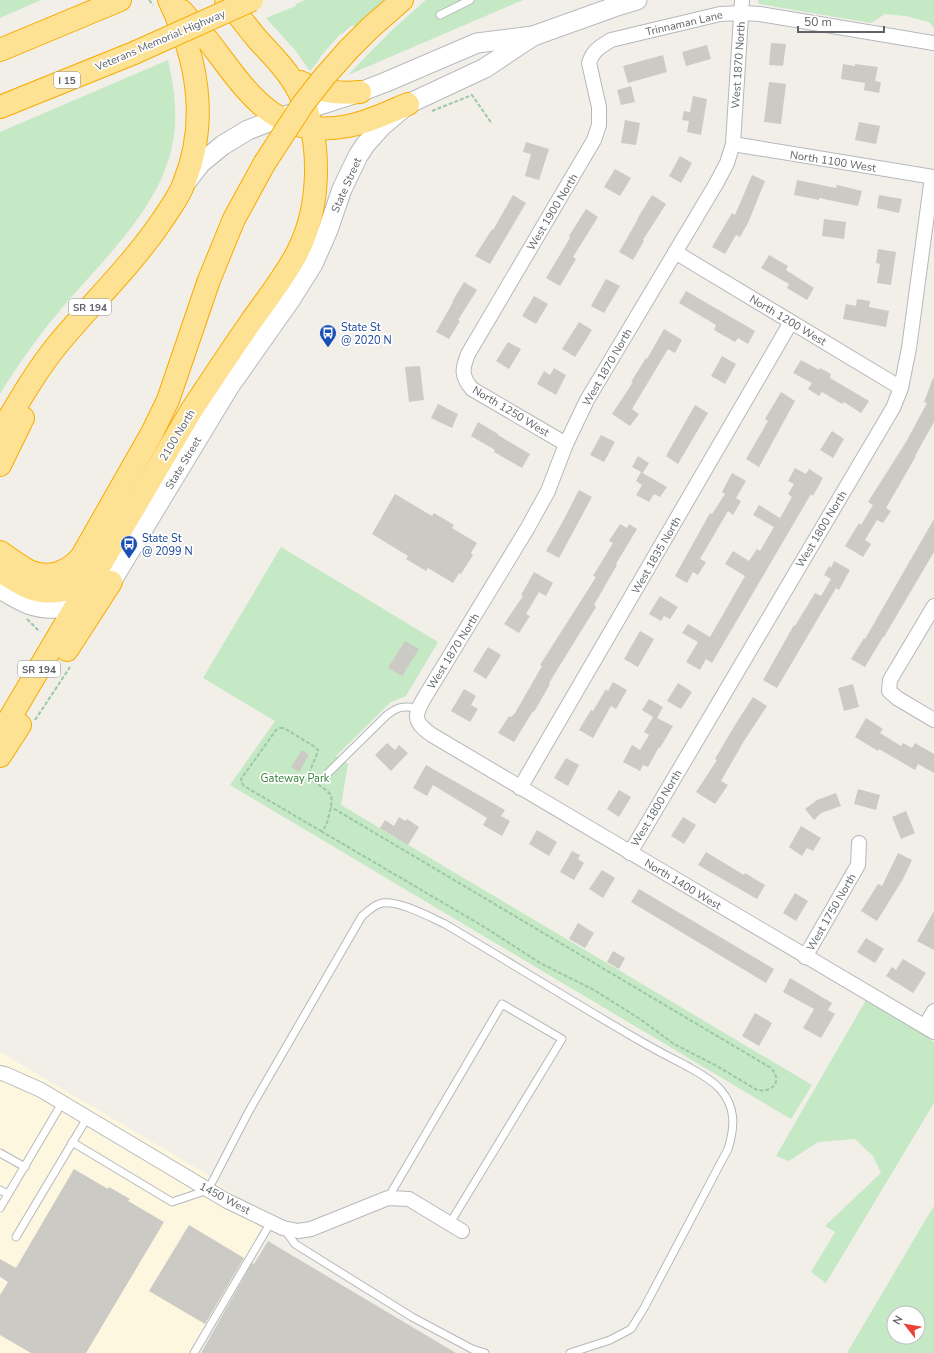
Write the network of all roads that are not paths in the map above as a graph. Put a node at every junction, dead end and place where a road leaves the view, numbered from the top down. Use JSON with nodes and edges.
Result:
{"nodes":[{"id":1,"x":120,"y":0,"type":"edge"},
{"id":2,"x":226,"y":0,"type":"edge"},
{"id":3,"x":252,"y":0,"type":"edge"},
{"id":4,"x":402,"y":0,"type":"edge"},
{"id":5,"x":470,"y":0,"type":"edge"},
{"id":6,"x":627,"y":1,"type":"edge"},
{"id":7,"x":165,"y":2,"type":"edge"},
{"id":8,"x":742,"y":6,"type":"edge"},
{"id":9,"x":440,"y":15,"type":"dead end"},
{"id":10,"x":533,"y":36,"type":"junction"},
{"id":11,"x":934,"y":43,"type":"edge"},
{"id":12,"x":602,"y":46,"type":"joint"},
{"id":13,"x":0,"y":50,"type":"edge"},
{"id":14,"x":289,"y":75,"type":"junction"},
{"id":15,"x":360,"y":92,"type":"junction"},
{"id":16,"x":408,"y":104,"type":"junction"},
{"id":17,"x":0,"y":107,"type":"edge"},
{"id":18,"x":279,"y":118,"type":"junction"},
{"id":19,"x":308,"y":118,"type":"junction"},
{"id":20,"x":733,"y":144,"type":"junction"},
{"id":21,"x":933,"y":177,"type":"edge"},
{"id":22,"x":184,"y":184,"type":"junction"},
{"id":23,"x":141,"y":250,"type":"junction"},
{"id":24,"x":676,"y":252,"type":"junction"},
{"id":25,"x":791,"y":322,"type":"junction"},
{"id":26,"x":463,"y":373,"type":"joint"},
{"id":27,"x":901,"y":388,"type":"junction"},
{"id":28,"x":168,"y":400,"type":"junction"},
{"id":29,"x":0,"y":433,"type":"edge"},
{"id":30,"x":566,"y":444,"type":"junction"},
{"id":31,"x":0,"y":465,"type":"edge"},
{"id":32,"x":0,"y":552,"type":"edge"},
{"id":33,"x":104,"y":570,"type":"junction"},
{"id":34,"x":0,"y":571,"type":"edge"},
{"id":35,"x":0,"y":589,"type":"edge"},
{"id":36,"x":78,"y":604,"type":"junction"},
{"id":37,"x":934,"y":606,"type":"edge"},
{"id":38,"x":418,"y":713,"type":"junction"},
{"id":39,"x":934,"y":720,"type":"edge"},
{"id":40,"x":0,"y":735,"type":"edge"},
{"id":41,"x":0,"y":756,"type":"edge"},
{"id":42,"x":328,"y":774,"type":"dead end"},
{"id":43,"x":520,"y":788,"type":"junction"},
{"id":44,"x":859,"y":843,"type":"dead end"},
{"id":45,"x":630,"y":853,"type":"junction"},
{"id":46,"x":805,"y":957,"type":"junction"},
{"id":47,"x":934,"y":1011,"type":"edge"},
{"id":48,"x":929,"y":1029,"type":"edge"},
{"id":49,"x":0,"y":1073,"type":"edge"},
{"id":50,"x":62,"y":1103,"type":"junction"},
{"id":51,"x":87,"y":1118,"type":"junction"},
{"id":52,"x":72,"y":1142,"type":"junction"},
{"id":53,"x":0,"y":1154,"type":"edge"},
{"id":54,"x":24,"y":1167,"type":"junction"},
{"id":55,"x":0,"y":1190,"type":"edge"},
{"id":56,"x":208,"y":1190,"type":"junction"},
{"id":57,"x":8,"y":1194,"type":"junction"},
{"id":58,"x":388,"y":1198,"type":"junction"},
{"id":59,"x":0,"y":1208,"type":"edge"},
{"id":60,"x":278,"y":1225,"type":"junction"},
{"id":61,"x":456,"y":1227,"type":"joint"},
{"id":62,"x":16,"y":1238,"type":"dead end"},
{"id":63,"x":194,"y":1353,"type":"edge"},
{"id":64,"x":485,"y":1353,"type":"edge"},
{"id":65,"x":570,"y":1353,"type":"edge"}],
"edges":[{"from":1,"to":13,"type":"highway"},
{"from":2,"to":14,"type":"highway"},
{"from":3,"to":17,"type":"highway","name":"Veterans Memorial Highway","number":"I 15","bridge":true},
{"from":4,"to":28,"type":"highway","bridge":true},
{"from":5,"to":9,"type":"lane"},
{"from":6,"to":10,"type":"main road"},
{"from":7,"to":18,"type":"highway"},
{"from":7,"to":22,"type":"highway","number":"SR 194"},
{"from":8,"to":11,"type":"street","name":"Trinnaman Lane"},
{"from":8,"to":12,"type":"street","name":"Trinnaman Lane"},
{"from":8,"to":20,"type":"street","name":"West 1870 North"},
{"from":10,"to":15,"type":"main road"},
{"from":10,"to":16,"type":"main road","name":"State Street"},
{"from":12,"to":26,"type":"street","name":"West 1900 North"},
{"from":14,"to":15,"type":"highway"},
{"from":14,"to":19,"type":"highway"},
{"from":15,"to":19,"type":"main road"},
{"from":16,"to":19,"type":"highway"},
{"from":16,"to":33,"type":"main road","name":"State Street"},
{"from":18,"to":19,"type":"highway"},
{"from":18,"to":22,"type":"main road"},
{"from":19,"to":33,"type":"highway","name":"2100 North","number":"SR 194"},
{"from":20,"to":21,"type":"street","name":"North 1100 West"},
{"from":20,"to":24,"type":"street","name":"West 1870 North"},
{"from":21,"to":27,"type":"street","name":"West 1800 North"},
{"from":22,"to":23,"type":"highway","number":"SR 194"},
{"from":23,"to":29,"type":"highway","number":"SR 194"},
{"from":23,"to":31,"type":"highway"},
{"from":24,"to":25,"type":"street","name":"North 1200 West"},
{"from":24,"to":30,"type":"street","name":"West 1870 North"},
{"from":25,"to":27,"type":"street","name":"North 1200 West"},
{"from":25,"to":43,"type":"street","name":"West 1835 North"},
{"from":26,"to":30,"type":"street","name":"North 1250 West"},
{"from":27,"to":45,"type":"street","name":"West 1800 North"},
{"from":28,"to":32,"type":"highway"},
{"from":28,"to":33,"type":"highway"},
{"from":30,"to":38,"type":"street","name":"West 1870 North"},
{"from":33,"to":34,"type":"highway"},
{"from":33,"to":36,"type":"highway","name":"2100 North","number":"SR 194"},
{"from":33,"to":41,"type":"highway"},
{"from":35,"to":36,"type":"main road"},
{"from":36,"to":40,"type":"highway","name":"2100 North","number":"SR 194"},
{"from":37,"to":39,"type":"street"},
{"from":38,"to":42,"type":"lane"},
{"from":38,"to":43,"type":"street","name":"North 1400 West"},
{"from":43,"to":45,"type":"street","name":"North 1400 West"},
{"from":44,"to":46,"type":"street","name":"West 1750 North"},
{"from":45,"to":46,"type":"street","name":"North 1400 West"},
{"from":46,"to":48,"type":"street","name":"North 1400 West"},
{"from":47,"to":48,"type":"street"},
{"from":49,"to":50,"type":"street","name":"1450 West"},
{"from":50,"to":51,"type":"street","name":"1450 West"},
{"from":50,"to":54,"type":"lane"},
{"from":51,"to":52,"type":"lane"},
{"from":51,"to":56,"type":"street","name":"1450 West"},
{"from":52,"to":56,"type":"lane"},
{"from":52,"to":62,"type":"lane"},
{"from":53,"to":54,"type":"lane"},
{"from":54,"to":57,"type":"lane"},
{"from":55,"to":57,"type":"lane"},
{"from":56,"to":60,"type":"street","name":"1450 West"},
{"from":56,"to":65,"type":"lane"},
{"from":57,"to":59,"type":"lane"},
{"from":58,"to":60,"type":"street","name":"1450 West"},
{"from":58,"to":61,"type":"street","name":"1450 West"},
{"from":58,"to":61,"type":"lane"},
{"from":60,"to":63,"type":"lane"},
{"from":60,"to":64,"type":"lane"}]}
